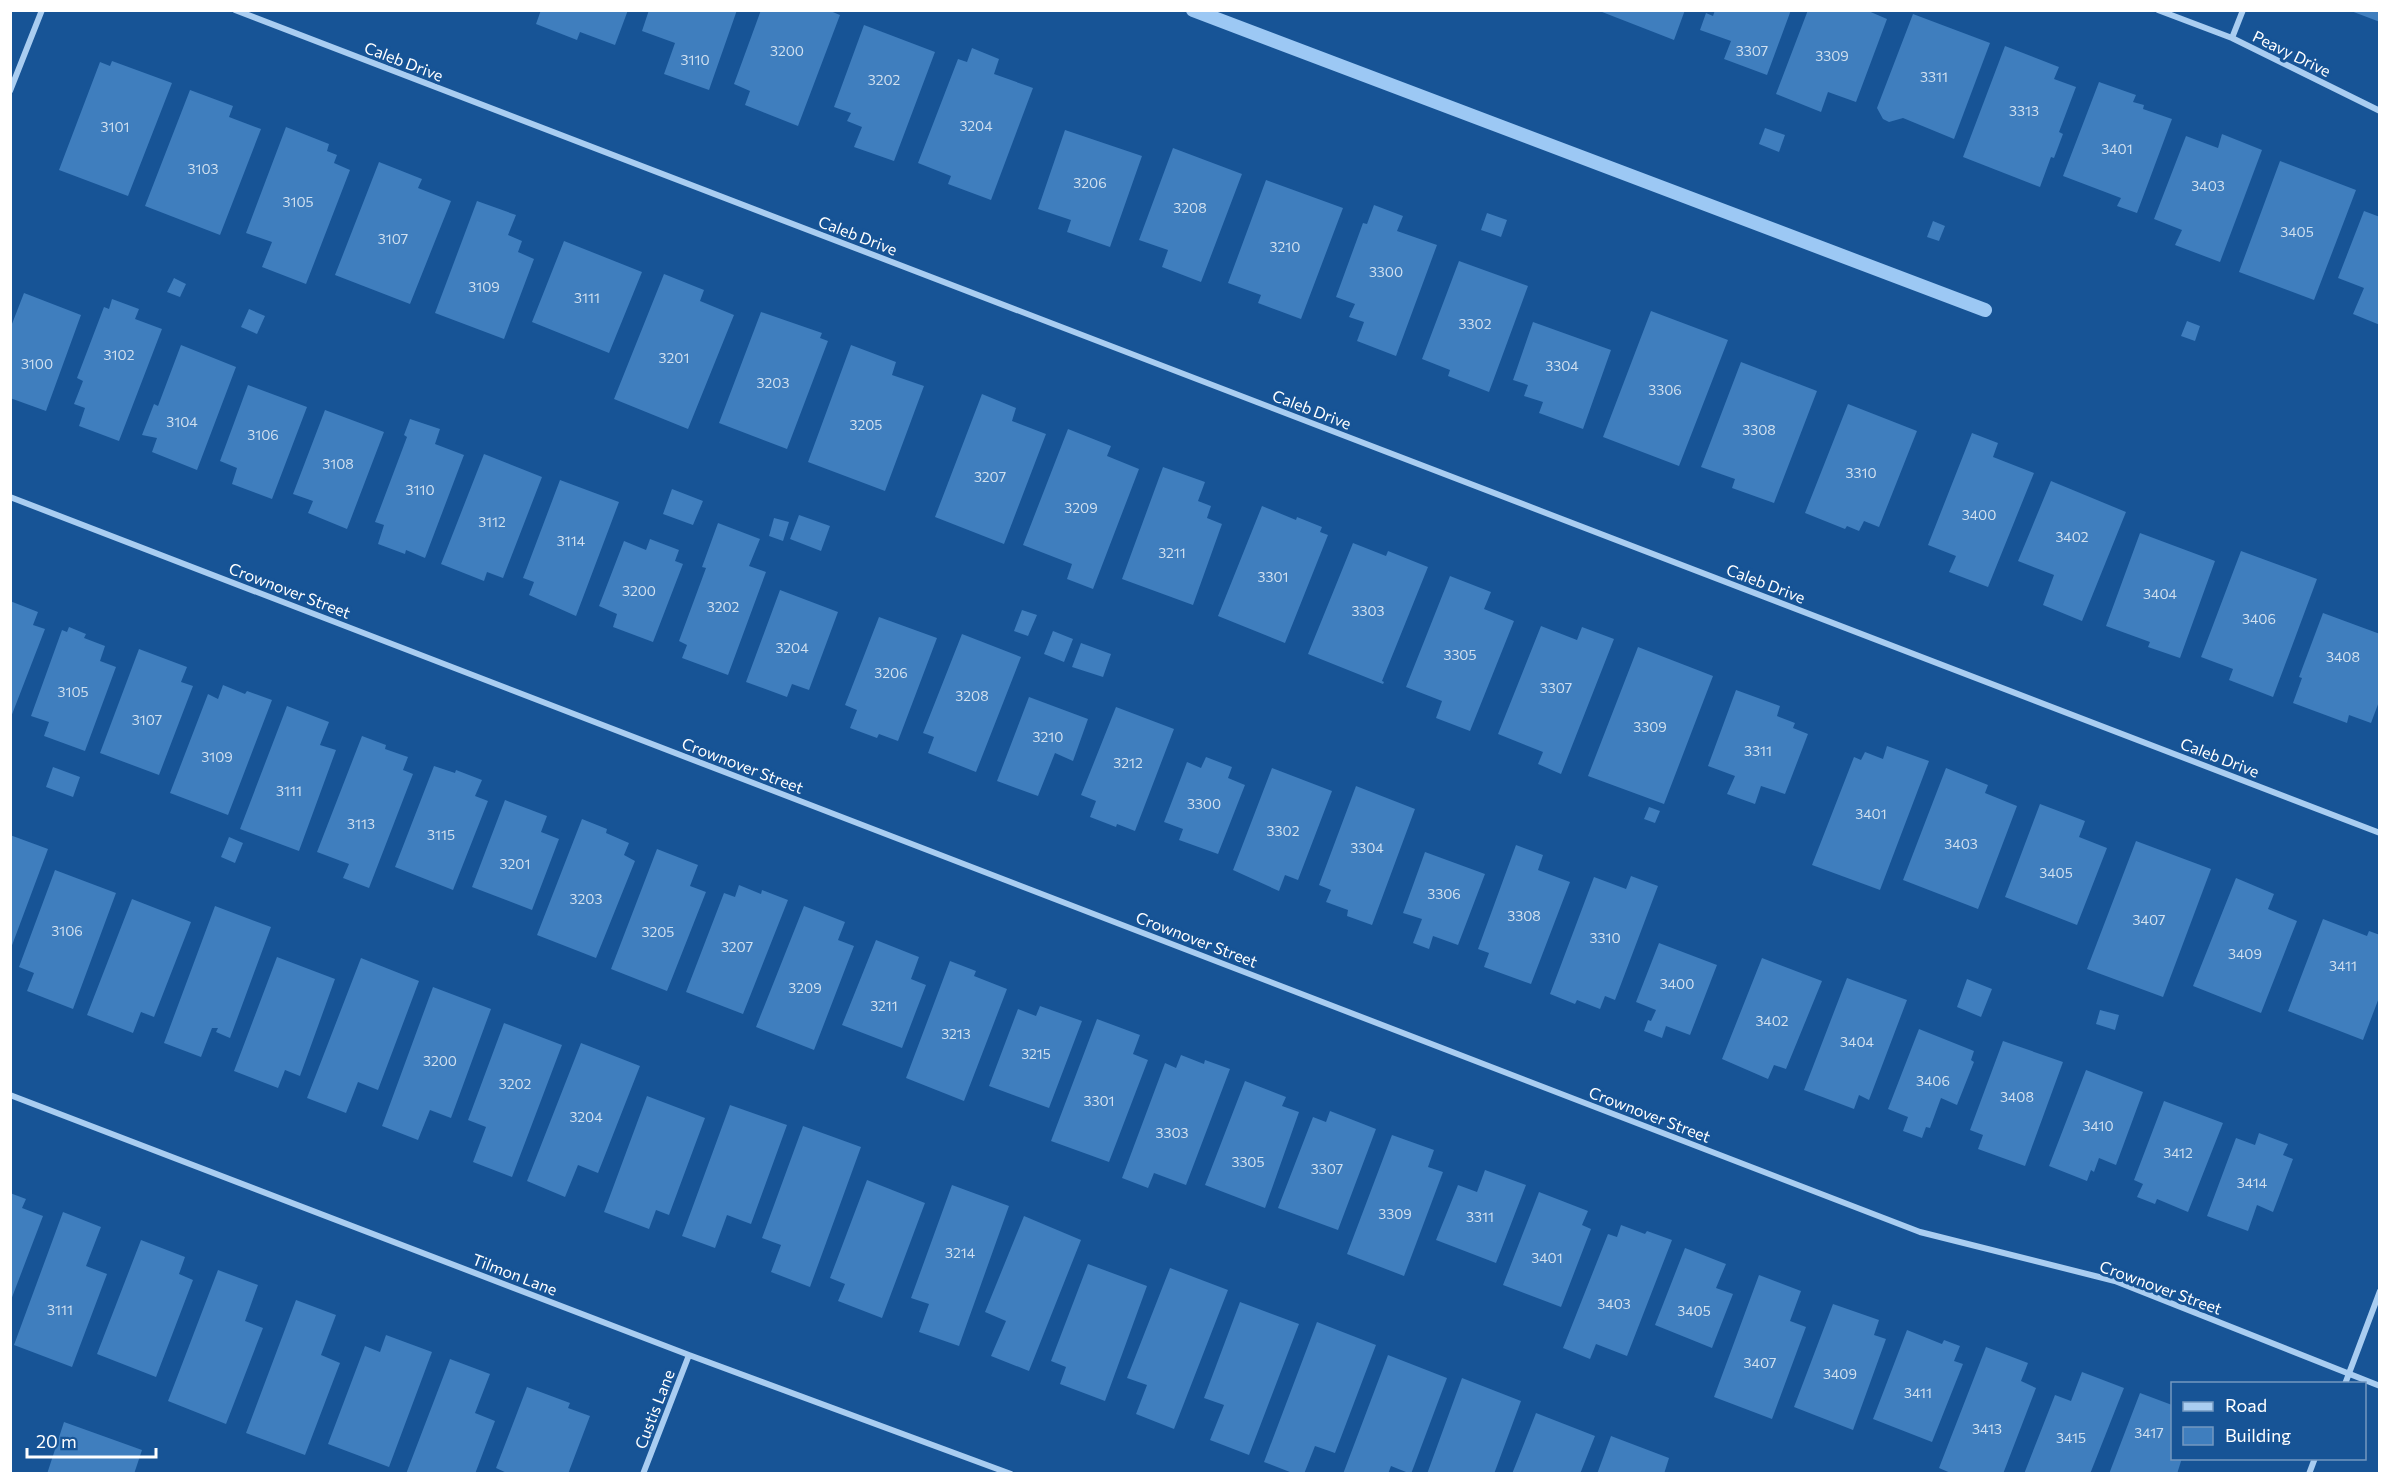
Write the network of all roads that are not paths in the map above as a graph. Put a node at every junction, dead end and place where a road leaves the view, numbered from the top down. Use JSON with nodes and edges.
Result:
{"nodes":[{"id":1,"x":42,"y":10,"type":"edge"},
{"id":2,"x":235,"y":10,"type":"edge"},
{"id":3,"x":2158,"y":10,"type":"edge"},
{"id":4,"x":2243,"y":10,"type":"edge"},
{"id":5,"x":2232,"y":38,"type":"junction"},
{"id":6,"x":10,"y":91,"type":"edge"},
{"id":7,"x":2379,"y":111,"type":"edge"},
{"id":8,"x":10,"y":497,"type":"edge"},
{"id":9,"x":2379,"y":833,"type":"edge"},
{"id":10,"x":10,"y":1095,"type":"edge"},
{"id":11,"x":2379,"y":1291,"type":"edge"},
{"id":12,"x":689,"y":1354,"type":"junction"},
{"id":13,"x":2349,"y":1374,"type":"junction"},
{"id":14,"x":2345,"y":1382,"type":"edge"},
{"id":15,"x":2379,"y":1386,"type":"edge"},
{"id":16,"x":644,"y":1473,"type":"edge"},
{"id":17,"x":1011,"y":1473,"type":"edge"}],
"edges":[{"from":1,"to":6,"type":"street"},
{"from":2,"to":9,"type":"street","name":"Caleb Drive"},
{"from":3,"to":5,"type":"street","name":"Peavy Drive"},
{"from":4,"to":5,"type":"street"},
{"from":5,"to":7,"type":"street","name":"Peavy Drive"},
{"from":8,"to":13,"type":"street","name":"Crownover Street"},
{"from":10,"to":12,"type":"street","name":"Tilmon Lane"},
{"from":11,"to":13,"type":"street"},
{"from":12,"to":16,"type":"street","name":"Custis Lane"},
{"from":12,"to":17,"type":"street","name":"Tilmon Lane"},
{"from":13,"to":14,"type":"street"},
{"from":13,"to":15,"type":"street","name":"Crownover Street"}]}
